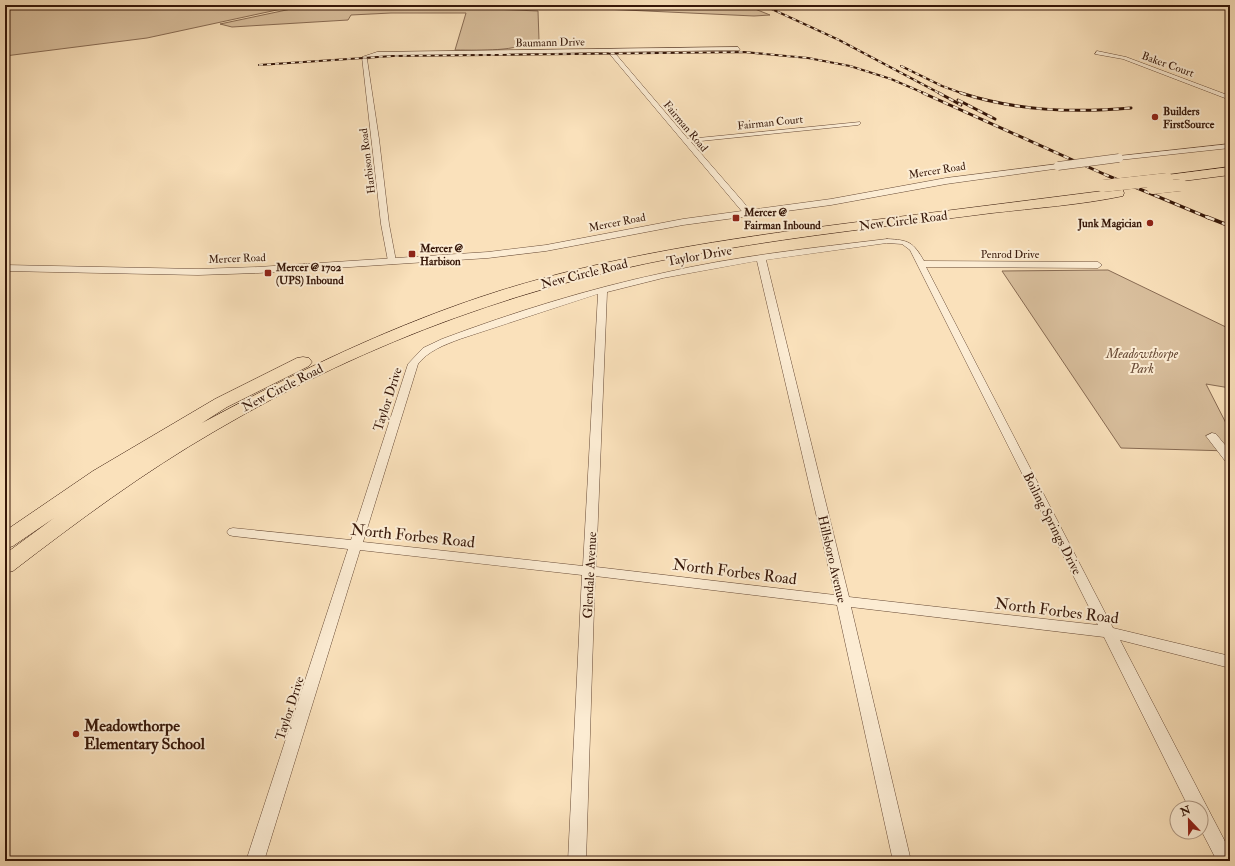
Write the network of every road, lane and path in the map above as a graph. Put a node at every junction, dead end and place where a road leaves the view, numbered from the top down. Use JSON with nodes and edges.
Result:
{"nodes":[{"id":1,"x":738,"y":49,"type":"dead end"},
{"id":2,"x":610,"y":51,"type":"junction"},
{"id":3,"x":1097,"y":53,"type":"dead end"},
{"id":4,"x":364,"y":58,"type":"joint"},
{"id":5,"x":1230,"y":98,"type":"edge"},
{"id":6,"x":858,"y":122,"type":"dead end"},
{"id":7,"x":685,"y":140,"type":"junction"},
{"id":8,"x":1230,"y":146,"type":"edge"},
{"id":9,"x":1230,"y":171,"type":"edge"},
{"id":10,"x":1230,"y":178,"type":"edge"},
{"id":11,"x":748,"y":213,"type":"junction"},
{"id":12,"x":904,"y":242,"type":"joint"},
{"id":13,"x":761,"y":258,"type":"junction"},
{"id":14,"x":392,"y":261,"type":"junction"},
{"id":15,"x":922,"y":264,"type":"junction"},
{"id":16,"x":1098,"y":265,"type":"dead end"},
{"id":17,"x":5,"y":268,"type":"edge"},
{"id":18,"x":603,"y":290,"type":"junction"},
{"id":19,"x":1212,"y":436,"type":"dead end"},
{"id":20,"x":1230,"y":459,"type":"edge"},
{"id":21,"x":233,"y":532,"type":"dead end"},
{"id":22,"x":5,"y":541,"type":"edge"},
{"id":23,"x":355,"y":546,"type":"junction"},
{"id":24,"x":5,"y":565,"type":"edge"},
{"id":25,"x":589,"y":571,"type":"junction"},
{"id":26,"x":843,"y":601,"type":"junction"},
{"id":27,"x":1108,"y":632,"type":"junction"},
{"id":28,"x":1230,"y":662,"type":"edge"},
{"id":29,"x":1194,"y":800,"type":"edge"},
{"id":30,"x":1209,"y":828,"type":"edge"},
{"id":31,"x":255,"y":861,"type":"edge"},
{"id":32,"x":578,"y":861,"type":"edge"},
{"id":33,"x":902,"y":861,"type":"edge"},
{"id":34,"x":1226,"y":861,"type":"edge"}],
"edges":[{"from":1,"to":2,"type":"street","name":"Baumann Drive"},
{"from":2,"to":4,"type":"street","name":"Baumann Drive"},
{"from":2,"to":7,"type":"street","name":"Fairman Road"},
{"from":3,"to":5,"type":"street","name":"Baker Court"},
{"from":4,"to":14,"type":"street","name":"Harbison Road"},
{"from":6,"to":7,"type":"street","name":"Fairman Court"},
{"from":7,"to":11,"type":"street","name":"Fairman Road"},
{"from":8,"to":11,"type":"street","name":"Mercer Road","bridge":true},
{"from":9,"to":22,"type":"highway","name":"New Circle Road","bridge":true},
{"from":10,"to":24,"type":"highway","name":"New Circle Road","bridge":true},
{"from":11,"to":14,"type":"street","name":"Mercer Road"},
{"from":12,"to":13,"type":"street","name":"Taylor Drive"},
{"from":12,"to":15,"type":"street","name":"Boiling Springs Drive"},
{"from":13,"to":18,"type":"street","name":"Taylor Drive"},
{"from":13,"to":26,"type":"street","name":"Hillsboro Avenue"},
{"from":14,"to":17,"type":"street","name":"Mercer Road"},
{"from":15,"to":16,"type":"street","name":"Penrod Drive"},
{"from":15,"to":27,"type":"street","name":"Boiling Springs Drive"},
{"from":18,"to":23,"type":"street","name":"Taylor Drive"},
{"from":18,"to":25,"type":"street","name":"Glendale Avenue"},
{"from":19,"to":20,"type":"street"},
{"from":21,"to":23,"type":"street","name":"North Forbes Road"},
{"from":23,"to":25,"type":"street","name":"North Forbes Road"},
{"from":23,"to":31,"type":"street","name":"Taylor Drive"},
{"from":25,"to":26,"type":"street","name":"North Forbes Road"},
{"from":25,"to":32,"type":"street","name":"Glendale Avenue"},
{"from":26,"to":27,"type":"street","name":"North Forbes Road"},
{"from":26,"to":33,"type":"street","name":"Hillsboro Avenue"},
{"from":27,"to":28,"type":"street","name":"North Forbes Road"},
{"from":27,"to":29,"type":"street","name":"Boiling Springs Drive"},
{"from":30,"to":34,"type":"street"}]}
